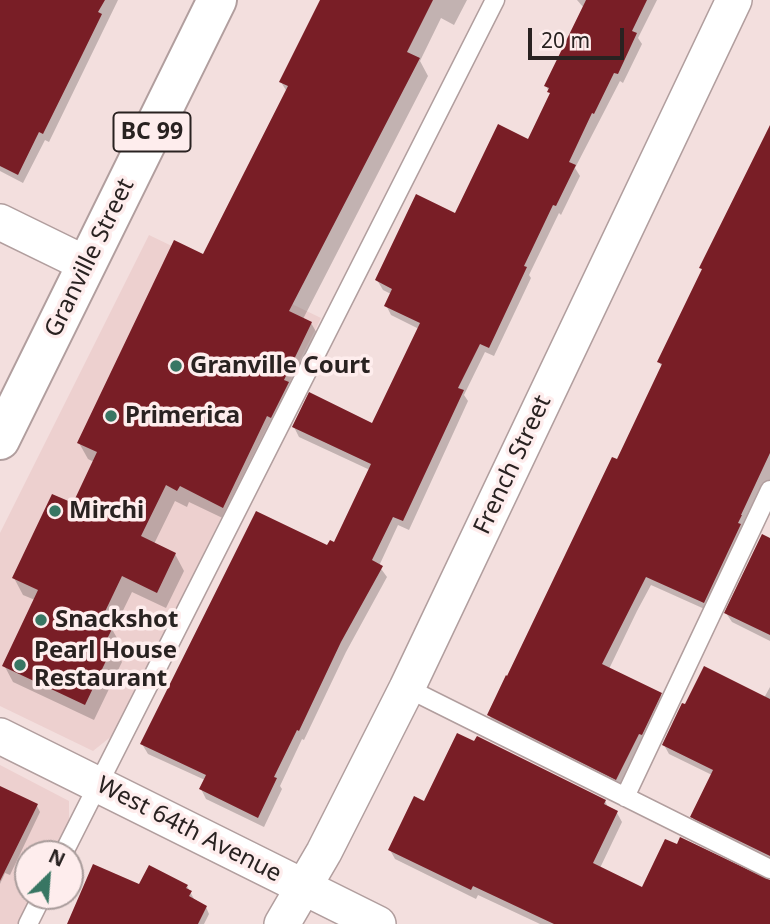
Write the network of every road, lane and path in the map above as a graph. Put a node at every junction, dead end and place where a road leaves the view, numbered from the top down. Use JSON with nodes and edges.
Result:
{"nodes":[{"id":1,"x":217,"y":0,"type":"edge"},
{"id":2,"x":495,"y":0,"type":"edge"},
{"id":3,"x":734,"y":0,"type":"edge"},
{"id":4,"x":0,"y":222,"type":"edge"},
{"id":5,"x":86,"y":264,"type":"junction"},
{"id":6,"x":0,"y":440,"type":"edge"},
{"id":7,"x":770,"y":490,"type":"edge"},
{"id":8,"x":407,"y":688,"type":"junction"},
{"id":9,"x":0,"y":736,"type":"edge"},
{"id":10,"x":98,"y":784,"type":"junction"},
{"id":11,"x":625,"y":797,"type":"junction"},
{"id":12,"x":70,"y":840,"type":"edge"},
{"id":13,"x":770,"y":869,"type":"edge"},
{"id":14,"x":303,"y":887,"type":"junction"},
{"id":15,"x":282,"y":924,"type":"edge"},
{"id":16,"x":378,"y":924,"type":"edge"}],
"edges":[{"from":1,"to":5,"type":"highway","name":"Granville Street","number":"BC 99"},
{"from":2,"to":10,"type":"lane"},
{"from":3,"to":8,"type":"street","name":"French Street"},
{"from":4,"to":5,"type":"street"},
{"from":5,"to":6,"type":"highway","name":"Granville Street","number":"BC 99"},
{"from":7,"to":11,"type":"lane"},
{"from":8,"to":11,"type":"lane"},
{"from":8,"to":14,"type":"street","name":"French Street"},
{"from":9,"to":10,"type":"street","name":"West 64th Avenue"},
{"from":10,"to":12,"type":"lane"},
{"from":10,"to":14,"type":"street","name":"West 64th Avenue"},
{"from":11,"to":13,"type":"lane"},
{"from":14,"to":15,"type":"street","name":"French Street"},
{"from":14,"to":16,"type":"street","name":"West 64th Avenue"}]}
